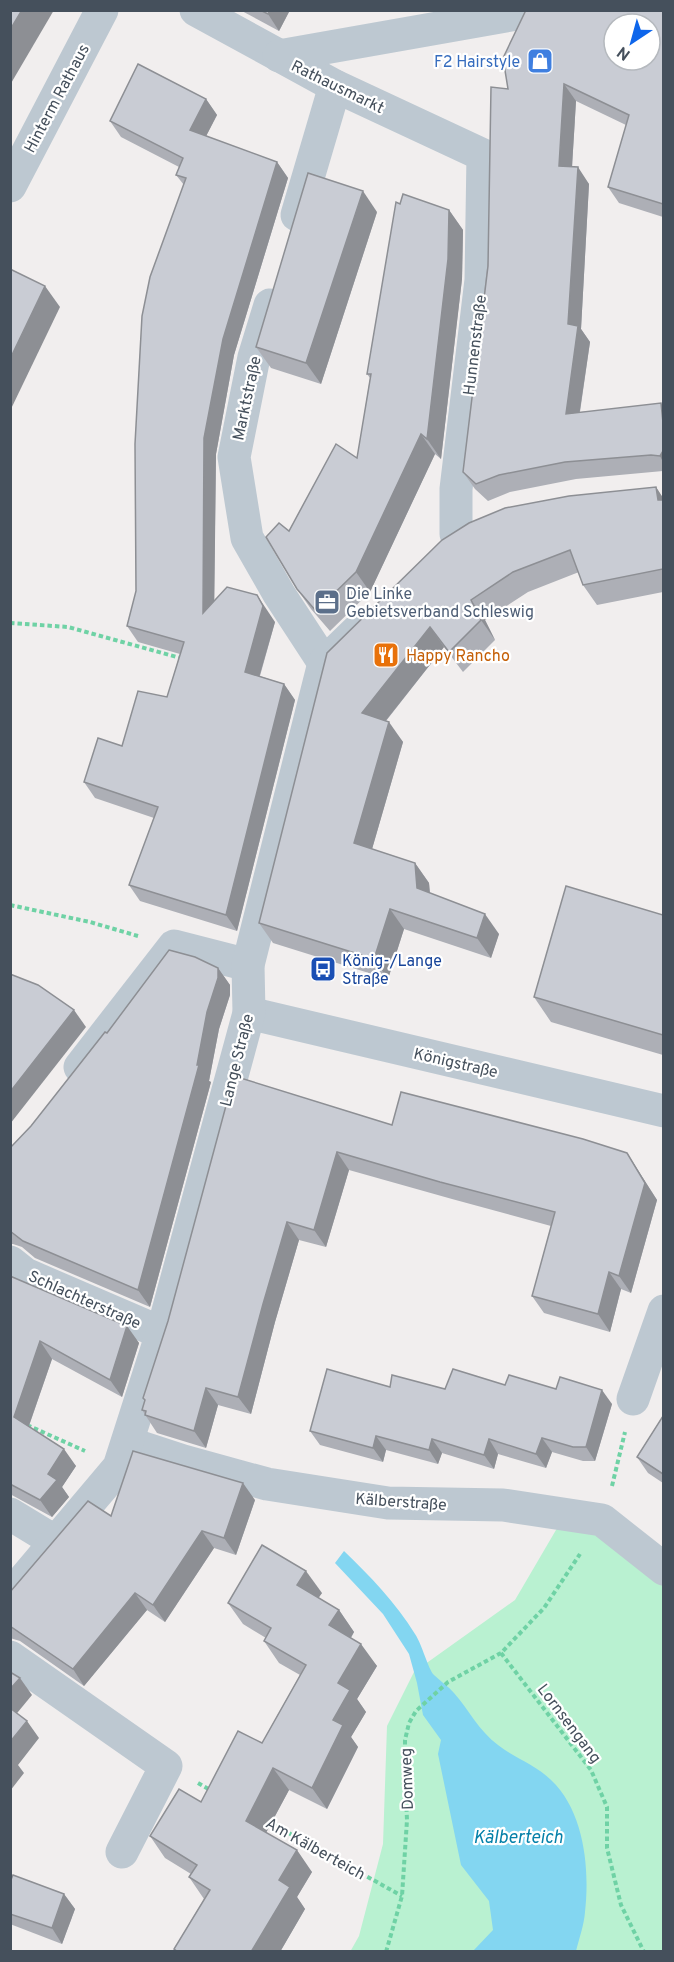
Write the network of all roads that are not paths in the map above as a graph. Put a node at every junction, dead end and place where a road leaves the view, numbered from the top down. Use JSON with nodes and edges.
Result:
{"nodes":[{"id":1,"x":102,"y":10,"type":"edge"},
{"id":2,"x":196,"y":10,"type":"edge"},
{"id":3,"x":517,"y":14,"type":"dead end"},
{"id":4,"x":279,"y":56,"type":"junction"},
{"id":5,"x":336,"y":86,"type":"junction"},
{"id":6,"x":483,"y":155,"type":"joint"},
{"id":7,"x":10,"y":186,"type":"edge"},
{"id":8,"x":288,"y":244,"type":"edge"},
{"id":9,"x":278,"y":278,"type":"edge"},
{"id":10,"x":431,"y":558,"type":"edge"},
{"id":11,"x":382,"y":607,"type":"edge"},
{"id":12,"x":324,"y":663,"type":"junction"},
{"id":13,"x":248,"y":965,"type":"junction"},
{"id":14,"x":249,"y":1013,"type":"junction"},
{"id":15,"x":58,"y":1094,"type":"edge"},
{"id":16,"x":663,"y":1111,"type":"edge"},
{"id":17,"x":10,"y":1262,"type":"edge"},
{"id":18,"x":663,"y":1311,"type":"edge"},
{"id":19,"x":162,"y":1333,"type":"junction"},
{"id":20,"x":633,"y":1399,"type":"dead end"},
{"id":21,"x":123,"y":1455,"type":"junction"},
{"id":22,"x":10,"y":1514,"type":"edge"},
{"id":23,"x":56,"y":1542,"type":"junction"},
{"id":24,"x":663,"y":1569,"type":"edge"},
{"id":25,"x":10,"y":1596,"type":"edge"},
{"id":26,"x":10,"y":1657,"type":"edge"},
{"id":27,"x":122,"y":1852,"type":"dead end"}],
"edges":[{"from":1,"to":7,"type":"street","name":"Hinterm Rathaus"},
{"from":2,"to":4,"type":"street","name":"Rathausmarkt"},
{"from":3,"to":4,"type":"street"},
{"from":4,"to":5,"type":"street","name":"Rathausmarkt"},
{"from":5,"to":6,"type":"street","name":"Rathausmarkt"},
{"from":5,"to":8,"type":"street"},
{"from":6,"to":10,"type":"street","name":"Hunnenstraße"},
{"from":9,"to":12,"type":"street","name":"Marktstraße"},
{"from":11,"to":12,"type":"street"},
{"from":12,"to":13,"type":"street","name":"Lange Straße"},
{"from":13,"to":14,"type":"street","name":"Lange Straße"},
{"from":13,"to":15,"type":"street"},
{"from":14,"to":16,"type":"street","name":"Königstraße"},
{"from":14,"to":19,"type":"street","name":"Lange Straße"},
{"from":17,"to":19,"type":"street","name":"Schlachterstraße"},
{"from":18,"to":20,"type":"street"},
{"from":19,"to":21,"type":"street","name":"Lange Straße"},
{"from":21,"to":23,"type":"street","name":"Lange Straße"},
{"from":21,"to":24,"type":"street","name":"Kälberstraße"},
{"from":22,"to":23,"type":"street"},
{"from":23,"to":25,"type":"street","name":"Lange Straße"},
{"from":26,"to":27,"type":"street"}]}
